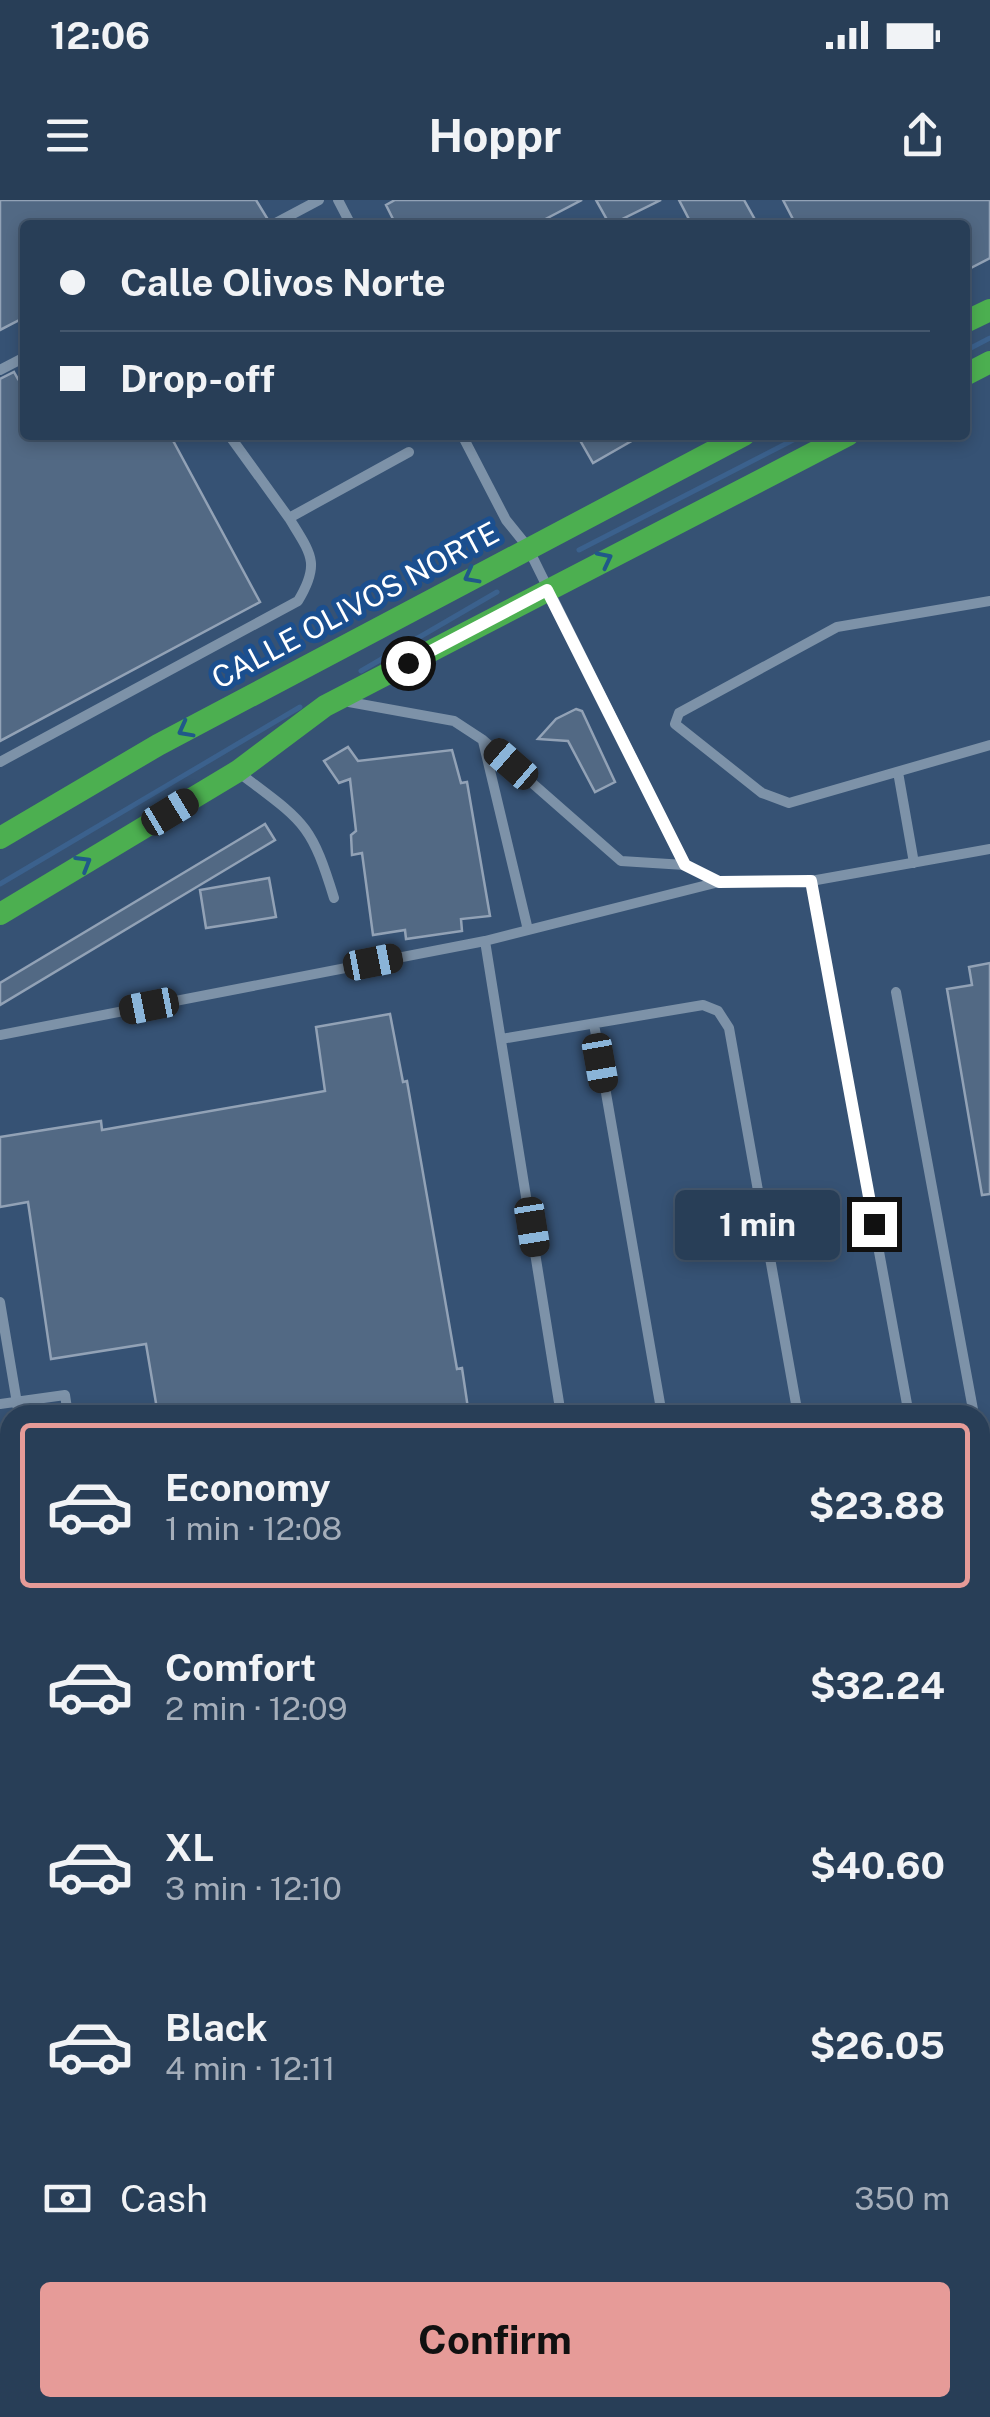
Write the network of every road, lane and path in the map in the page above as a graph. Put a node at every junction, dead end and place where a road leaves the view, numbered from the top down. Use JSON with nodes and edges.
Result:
{"nodes":[{"id":1,"x":319,"y":200,"type":"edge"},
{"id":2,"x":281,"y":220,"type":"edge"},
{"id":3,"x":233,"y":440,"type":"edge"},
{"id":4,"x":465,"y":440,"type":"edge"},
{"id":5,"x":734,"y":440,"type":"edge"},
{"id":6,"x":838,"y":440,"type":"edge"},
{"id":7,"x":409,"y":452,"type":"dead end"},
{"id":8,"x":289,"y":518,"type":"junction"},
{"id":9,"x":526,"y":546,"type":"junction"},
{"id":10,"x":547,"y":590,"type":"junction"},
{"id":11,"x":990,"y":601,"type":"edge"},
{"id":12,"x":338,"y":700,"type":"junction"},
{"id":13,"x":483,"y":740,"type":"junction"},
{"id":14,"x":990,"y":746,"type":"edge"},
{"id":15,"x":0,"y":762,"type":"edge"},
{"id":16,"x":238,"y":771,"type":"junction"},
{"id":17,"x":898,"y":772,"type":"junction"},
{"id":18,"x":0,"y":838,"type":"edge"},
{"id":19,"x":990,"y":849,"type":"edge"},
{"id":20,"x":914,"y":863,"type":"junction"},
{"id":21,"x":685,"y":865,"type":"junction"},
{"id":22,"x":811,"y":881,"type":"junction"},
{"id":23,"x":719,"y":882,"type":"junction"},
{"id":24,"x":334,"y":898,"type":"dead end"},
{"id":25,"x":0,"y":914,"type":"edge"},
{"id":26,"x":528,"y":930,"type":"junction"},
{"id":27,"x":485,"y":941,"type":"junction"},
{"id":28,"x":896,"y":992,"type":"dead end"},
{"id":29,"x":594,"y":1024,"type":"junction"},
{"id":30,"x":0,"y":1035,"type":"edge"},
{"id":31,"x":502,"y":1039,"type":"junction"},
{"id":32,"x":0,"y":1302,"type":"edge"},
{"id":33,"x":17,"y":1402,"type":"junction"},
{"id":34,"x":0,"y":1404,"type":"edge"},
{"id":35,"x":17,"y":1405,"type":"edge"},
{"id":36,"x":66,"y":1405,"type":"edge"},
{"id":37,"x":560,"y":1405,"type":"edge"},
{"id":38,"x":660,"y":1405,"type":"edge"},
{"id":39,"x":796,"y":1405,"type":"edge"},
{"id":40,"x":906,"y":1405,"type":"edge"},
{"id":41,"x":972,"y":1405,"type":"edge"}],
"edges":[{"from":1,"to":2,"type":"lane"},
{"from":3,"to":8,"type":"lane"},
{"from":4,"to":9,"type":"lane"},
{"from":5,"to":9,"type":"main road","name":"CALLE OLIVOS NORTE"},
{"from":10,"to":6,"type":"main road","one_way":true},
{"from":7,"to":8,"type":"lane"},
{"from":8,"to":15,"type":"lane"},
{"from":9,"to":10,"type":"lane"},
{"from":9,"to":18,"type":"main road","name":"CALLE OLIVOS NORTE","one_way":true},
{"from":10,"to":12,"type":"main road"},
{"from":10,"to":21,"type":"lane"},
{"from":11,"to":17,"type":"lane"},
{"from":12,"to":13,"type":"lane"},
{"from":12,"to":16,"type":"main road"},
{"from":13,"to":21,"type":"lane"},
{"from":13,"to":26,"type":"lane"},
{"from":14,"to":17,"type":"lane"},
{"from":16,"to":24,"type":"lane"},
{"from":25,"to":16,"type":"main road","one_way":true},
{"from":17,"to":20,"type":"lane"},
{"from":19,"to":20,"type":"lane"},
{"from":20,"to":22,"type":"lane"},
{"from":21,"to":23,"type":"lane"},
{"from":22,"to":23,"type":"lane"},
{"from":22,"to":40,"type":"lane"},
{"from":23,"to":26,"type":"lane"},
{"from":26,"to":27,"type":"lane"},
{"from":27,"to":30,"type":"lane"},
{"from":27,"to":31,"type":"lane"},
{"from":28,"to":41,"type":"lane"},
{"from":29,"to":31,"type":"lane"},
{"from":29,"to":38,"type":"lane"},
{"from":29,"to":39,"type":"lane"},
{"from":31,"to":37,"type":"lane"},
{"from":32,"to":33,"type":"lane"},
{"from":33,"to":34,"type":"lane"},
{"from":33,"to":35,"type":"lane"},
{"from":33,"to":36,"type":"lane"}]}
